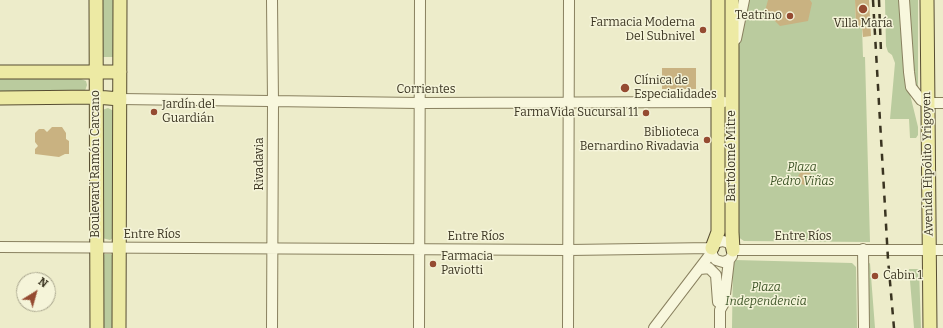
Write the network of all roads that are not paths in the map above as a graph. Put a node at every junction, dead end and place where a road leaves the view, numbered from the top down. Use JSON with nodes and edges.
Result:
{"nodes":[{"id":1,"x":96,"y":0,"type":"edge"},
{"id":2,"x":120,"y":0,"type":"edge"},
{"id":3,"x":272,"y":0,"type":"edge"},
{"id":4,"x":420,"y":0,"type":"edge"},
{"id":5,"x":569,"y":0,"type":"edge"},
{"id":6,"x":718,"y":0,"type":"edge"},
{"id":7,"x":732,"y":0,"type":"edge"},
{"id":8,"x":744,"y":0,"type":"edge"},
{"id":9,"x":904,"y":0,"type":"edge"},
{"id":10,"x":927,"y":0,"type":"edge"},
{"id":11,"x":732,"y":59,"type":"junction"},
{"id":12,"x":0,"y":72,"type":"edge"},
{"id":13,"x":96,"y":72,"type":"junction"},
{"id":14,"x":120,"y":72,"type":"junction"},
{"id":15,"x":96,"y":97,"type":"junction"},
{"id":16,"x":0,"y":98,"type":"edge"},
{"id":17,"x":120,"y":99,"type":"junction"},
{"id":18,"x":273,"y":102,"type":"junction"},
{"id":19,"x":718,"y":102,"type":"junction"},
{"id":20,"x":732,"y":102,"type":"junction"},
{"id":21,"x":419,"y":103,"type":"junction"},
{"id":22,"x":569,"y":103,"type":"junction"},
{"id":23,"x":927,"y":103,"type":"junction"},
{"id":24,"x":943,"y":103,"type":"edge"},
{"id":25,"x":0,"y":248,"type":"edge"},
{"id":26,"x":96,"y":248,"type":"junction"},
{"id":27,"x":119,"y":248,"type":"junction"},
{"id":28,"x":272,"y":249,"type":"junction"},
{"id":29,"x":863,"y":249,"type":"junction"},
{"id":30,"x":420,"y":250,"type":"junction"},
{"id":31,"x":569,"y":250,"type":"junction"},
{"id":32,"x":712,"y":250,"type":"junction"},
{"id":33,"x":929,"y":250,"type":"junction"},
{"id":34,"x":943,"y":250,"type":"edge"},
{"id":35,"x":731,"y":255,"type":"junction"},
{"id":36,"x":700,"y":269,"type":"junction"},
{"id":37,"x":720,"y":310,"type":"junction"},
{"id":38,"x":97,"y":328,"type":"edge"},
{"id":39,"x":119,"y":328,"type":"edge"},
{"id":40,"x":272,"y":328,"type":"edge"},
{"id":41,"x":419,"y":328,"type":"edge"},
{"id":42,"x":568,"y":328,"type":"edge"},
{"id":43,"x":654,"y":328,"type":"edge"},
{"id":44,"x":720,"y":328,"type":"edge"},
{"id":45,"x":864,"y":328,"type":"edge"},
{"id":46,"x":930,"y":328,"type":"edge"}],
"edges":[{"from":1,"to":13,"type":"main road","name":"Boulevard Ramón Carcano"},
{"from":2,"to":14,"type":"main road","name":"Boulevard Ramón Carcano"},
{"from":3,"to":18,"type":"street","name":"Rivadavia"},
{"from":4,"to":21,"type":"street"},
{"from":5,"to":22,"type":"street"},
{"from":6,"to":19,"type":"main road","name":"Bartolomé Mitre"},
{"from":7,"to":11,"type":"main road","name":"Bartolomé Mitre"},
{"from":8,"to":11,"type":"street"},
{"from":9,"to":23,"type":"street"},
{"from":10,"to":23,"type":"main road","name":"Avenida Hipólito Yrigoyen"},
{"from":11,"to":20,"type":"main road","name":"Bartolomé Mitre"},
{"from":12,"to":13,"type":"main road"},
{"from":13,"to":14,"type":"main road"},
{"from":13,"to":15,"type":"main road","name":"Boulevard Ramón Carcano"},
{"from":14,"to":17,"type":"main road","name":"Boulevard Ramón Carcano"},
{"from":15,"to":16,"type":"main road"},
{"from":15,"to":17,"type":"main road"},
{"from":15,"to":26,"type":"main road","name":"Boulevard Ramón Carcano"},
{"from":17,"to":18,"type":"street","name":"Corrientes"},
{"from":17,"to":27,"type":"main road","name":"Boulevard Ramón Carcano"},
{"from":18,"to":21,"type":"street","name":"Corrientes"},
{"from":18,"to":28,"type":"street","name":"Rivadavia"},
{"from":19,"to":20,"type":"street","name":"Corrientes"},
{"from":19,"to":22,"type":"street","name":"Corrientes"},
{"from":19,"to":32,"type":"main road","name":"Bartolomé Mitre"},
{"from":20,"to":35,"type":"main road","name":"Bartolomé Mitre"},
{"from":21,"to":22,"type":"street","name":"Corrientes"},
{"from":21,"to":30,"type":"street"},
{"from":22,"to":31,"type":"street"},
{"from":23,"to":24,"type":"street"},
{"from":23,"to":33,"type":"main road","name":"Avenida Hipólito Yrigoyen"},
{"from":25,"to":26,"type":"street","name":"Entre Ríos"},
{"from":26,"to":27,"type":"street","name":"Entre Ríos"},
{"from":26,"to":38,"type":"main road","name":"Boulevard Ramón Carcano"},
{"from":27,"to":28,"type":"street","name":"Entre Ríos"},
{"from":27,"to":39,"type":"main road","name":"Boulevard Ramón Carcano"},
{"from":28,"to":30,"type":"street","name":"Entre Ríos"},
{"from":28,"to":40,"type":"street","name":"Rivadavia"},
{"from":29,"to":33,"type":"street","name":"Entre Ríos"},
{"from":29,"to":35,"type":"street","name":"Entre Ríos"},
{"from":29,"to":45,"type":"street"},
{"from":30,"to":31,"type":"street","name":"Entre Ríos"},
{"from":30,"to":41,"type":"street"},
{"from":31,"to":32,"type":"street","name":"Entre Ríos"},
{"from":31,"to":42,"type":"street"},
{"from":32,"to":35,"type":"street"},
{"from":32,"to":35,"type":"street","name":"Entre Ríos"},
{"from":32,"to":36,"type":"street"},
{"from":33,"to":34,"type":"street","name":"Entre Ríos"},
{"from":33,"to":46,"type":"main road","name":"Avenida Hipólito Yrigoyen"},
{"from":35,"to":37,"type":"street","name":"Bartolomé Mitre"},
{"from":36,"to":37,"type":"street","name":"Bartolomé Mitre"},
{"from":36,"to":43,"type":"street"},
{"from":37,"to":44,"type":"street","name":"Bartolomé Mitre"}]}
